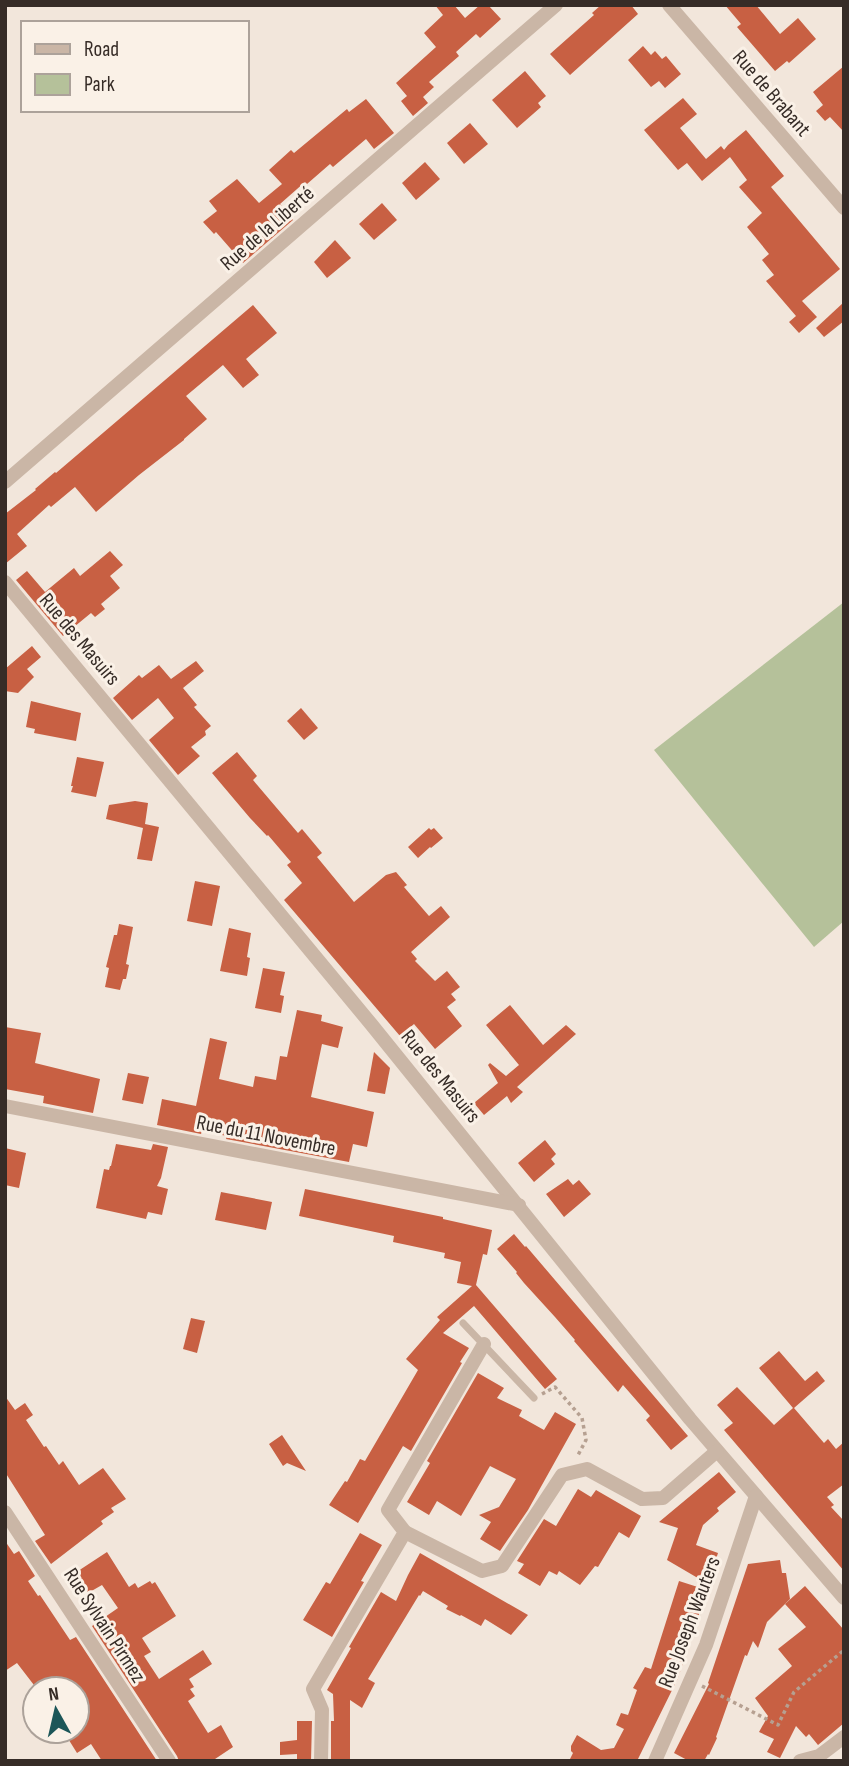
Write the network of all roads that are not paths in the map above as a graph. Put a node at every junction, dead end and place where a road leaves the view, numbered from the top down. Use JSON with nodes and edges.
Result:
{"nodes":[{"id":1,"x":556,"y":5,"type":"edge"},
{"id":2,"x":669,"y":5,"type":"edge"},
{"id":3,"x":844,"y":208,"type":"edge"},
{"id":4,"x":5,"y":482,"type":"edge"},
{"id":5,"x":5,"y":582,"type":"edge"},
{"id":6,"x":5,"y":1106,"type":"edge"},
{"id":7,"x":519,"y":1205,"type":"junction"},
{"id":8,"x":463,"y":1323,"type":"dead end"},
{"id":9,"x":484,"y":1344,"type":"junction"},
{"id":10,"x":534,"y":1398,"type":"road end"},
{"id":11,"x":717,"y":1451,"type":"junction"},
{"id":12,"x":756,"y":1496,"type":"junction"},
{"id":13,"x":5,"y":1512,"type":"edge"},
{"id":14,"x":405,"y":1532,"type":"junction"},
{"id":15,"x":844,"y":1598,"type":"edge"},
{"id":16,"x":844,"y":1737,"type":"edge"},
{"id":17,"x":169,"y":1761,"type":"edge"},
{"id":18,"x":321,"y":1761,"type":"edge"},
{"id":19,"x":655,"y":1761,"type":"edge"},
{"id":20,"x":800,"y":1761,"type":"edge"}],
"edges":[{"from":1,"to":4,"type":"street","name":"Rue de la Liberté"},
{"from":2,"to":3,"type":"street","name":"Rue de Brabant"},
{"from":5,"to":7,"type":"street","name":"Rue des Masuirs"},
{"from":6,"to":7,"type":"street","name":"Rue du 11 Novembre"},
{"from":7,"to":11,"type":"street","name":"Rue des Masuirs"},
{"from":8,"to":9,"type":"lane"},
{"from":9,"to":10,"type":"lane"},
{"from":9,"to":14,"type":"street"},
{"from":11,"to":12,"type":"street","name":"Rue des Masuirs"},
{"from":11,"to":14,"type":"street"},
{"from":12,"to":15,"type":"street","name":"Rue des Masuirs"},
{"from":12,"to":19,"type":"street","name":"Rue Joseph Wauters"},
{"from":13,"to":17,"type":"street","name":"Rue Sylvain Pirmez"},
{"from":14,"to":18,"type":"street"},
{"from":16,"to":20,"type":"street"}]}
